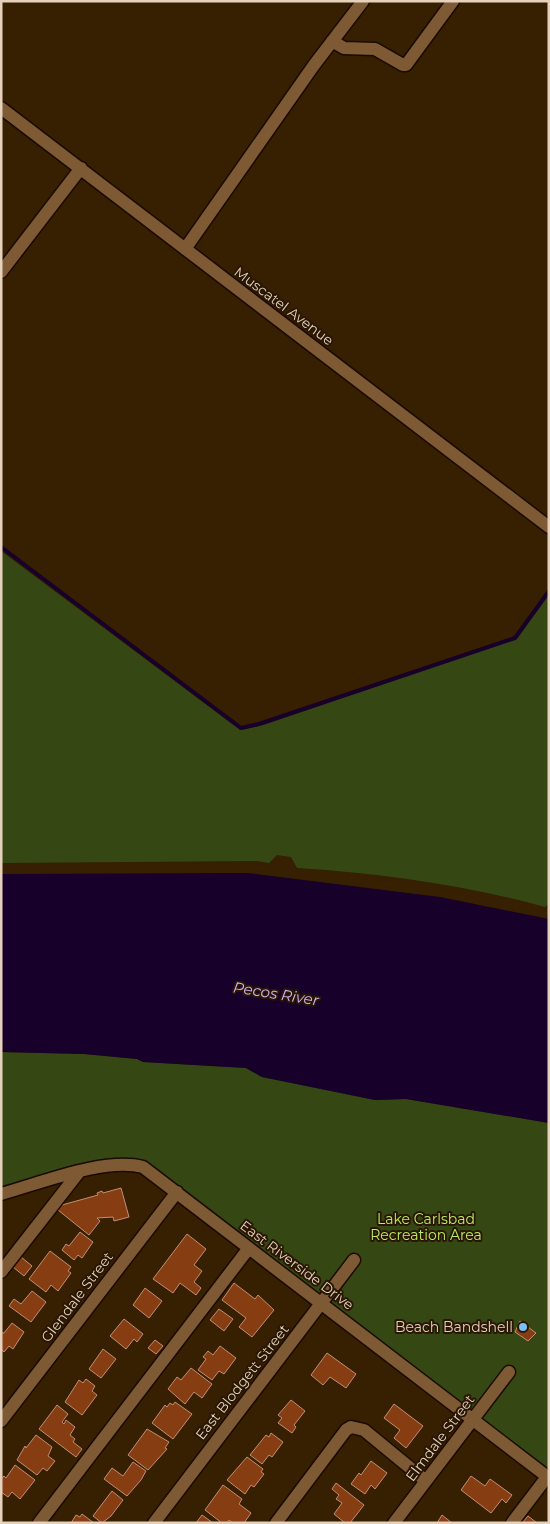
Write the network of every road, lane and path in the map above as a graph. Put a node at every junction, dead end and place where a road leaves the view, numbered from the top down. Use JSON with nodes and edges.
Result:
{"nodes":[{"id":1,"x":363,"y":1,"type":"edge"},
{"id":2,"x":453,"y":1,"type":"edge"},
{"id":3,"x":332,"y":41,"type":"junction"},
{"id":4,"x":1,"y":108,"type":"edge"},
{"id":5,"x":80,"y":168,"type":"junction"},
{"id":6,"x":185,"y":249,"type":"junction"},
{"id":7,"x":1,"y":272,"type":"edge"},
{"id":8,"x":549,"y":527,"type":"edge"},
{"id":9,"x":79,"y":1172,"type":"junction"},
{"id":10,"x":177,"y":1192,"type":"junction"},
{"id":11,"x":1,"y":1194,"type":"edge"},
{"id":12,"x":249,"y":1248,"type":"junction"},
{"id":13,"x":354,"y":1260,"type":"dead end"},
{"id":14,"x":1,"y":1272,"type":"edge"},
{"id":15,"x":322,"y":1303,"type":"junction"},
{"id":16,"x":509,"y":1372,"type":"dead end"},
{"id":17,"x":473,"y":1420,"type":"junction"},
{"id":18,"x":1,"y":1421,"type":"edge"},
{"id":19,"x":548,"y":1477,"type":"edge"},
{"id":20,"x":426,"y":1481,"type":"junction"},
{"id":21,"x":39,"y":1523,"type":"edge"},
{"id":22,"x":154,"y":1523,"type":"edge"},
{"id":23,"x":276,"y":1523,"type":"edge"},
{"id":24,"x":394,"y":1523,"type":"edge"},
{"id":25,"x":512,"y":1523,"type":"edge"}],
"edges":[{"from":1,"to":3,"type":"street"},
{"from":2,"to":3,"type":"street"},
{"from":3,"to":6,"type":"street"},
{"from":4,"to":5,"type":"street","name":"Muscatel Avenue"},
{"from":5,"to":6,"type":"street","name":"Muscatel Avenue"},
{"from":5,"to":7,"type":"street"},
{"from":6,"to":8,"type":"street","name":"Muscatel Avenue"},
{"from":9,"to":10,"type":"street","name":"East Riverside Drive"},
{"from":9,"to":11,"type":"street","name":"East Riverside Drive"},
{"from":9,"to":14,"type":"street"},
{"from":10,"to":12,"type":"street","name":"East Riverside Drive"},
{"from":10,"to":18,"type":"street","name":"Glendale Street"},
{"from":12,"to":15,"type":"street","name":"East Riverside Drive"},
{"from":12,"to":21,"type":"street"},
{"from":13,"to":15,"type":"street","name":"East Blodgett Street"},
{"from":15,"to":17,"type":"street","name":"East Riverside Drive"},
{"from":15,"to":22,"type":"street","name":"East Blodgett Street"},
{"from":16,"to":17,"type":"street","name":"Elmdale Street"},
{"from":17,"to":19,"type":"street","name":"East Riverside Drive"},
{"from":17,"to":20,"type":"street","name":"Elmdale Street"},
{"from":19,"to":25,"type":"street"},
{"from":20,"to":23,"type":"street"},
{"from":20,"to":24,"type":"street","name":"Elmdale Street"}]}
